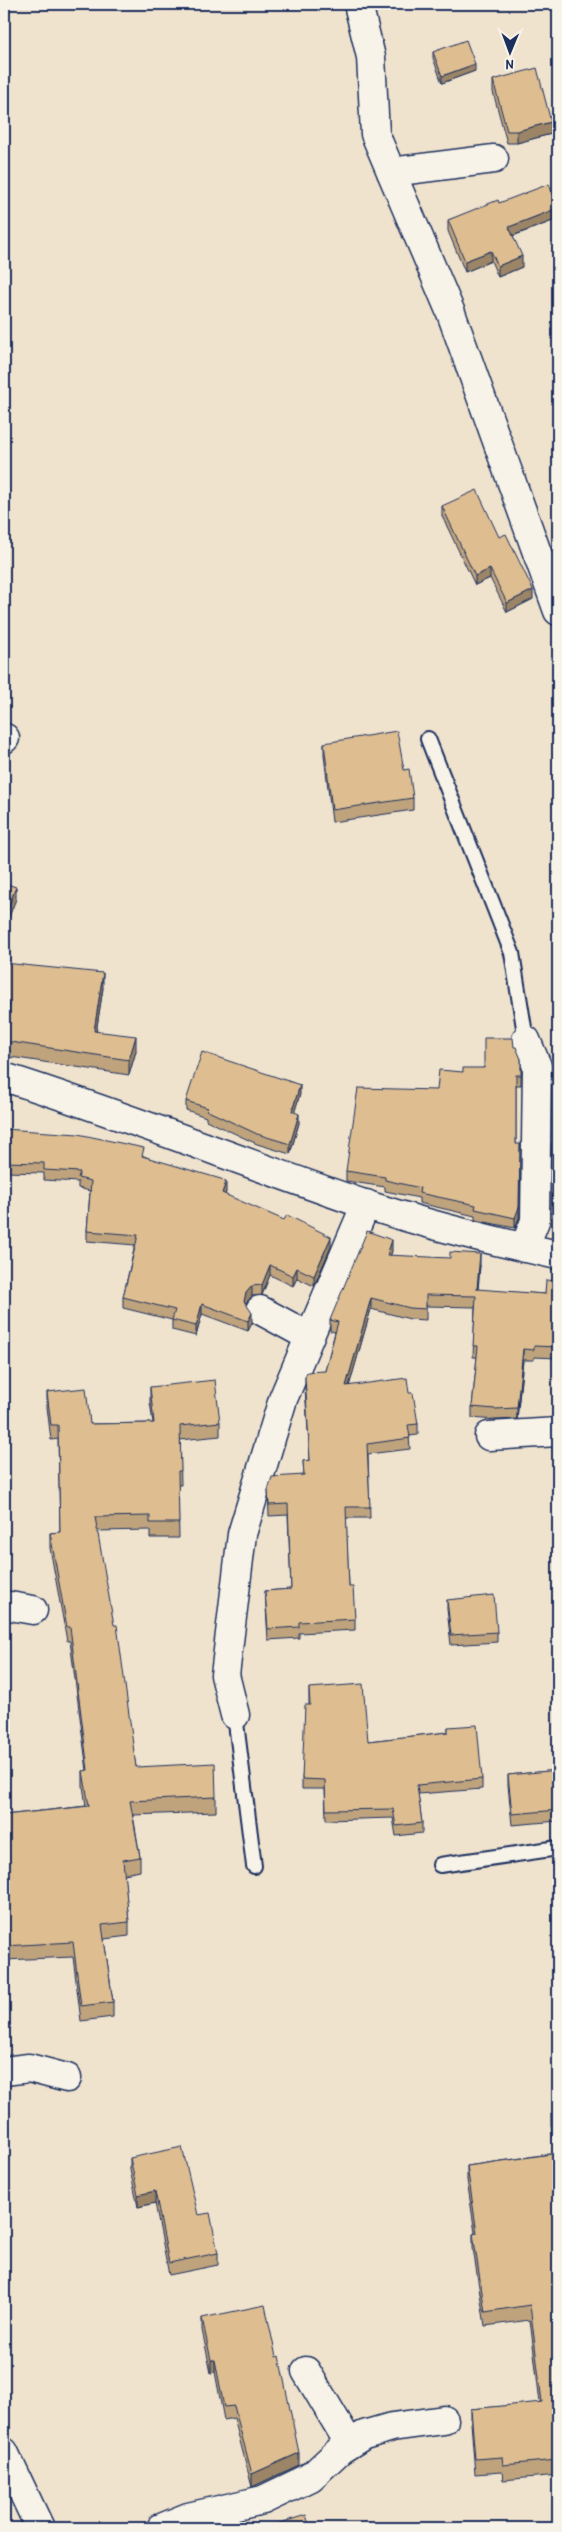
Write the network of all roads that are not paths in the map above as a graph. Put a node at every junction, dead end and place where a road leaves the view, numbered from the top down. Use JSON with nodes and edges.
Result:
{"nodes":[{"id":1,"x":358,"y":4,"type":"edge"},
{"id":2,"x":494,"y":159,"type":"dead end"},
{"id":3,"x":391,"y":172,"type":"junction"},
{"id":4,"x":558,"y":611,"type":"edge"},
{"id":5,"x":428,"y":739,"type":"dead end"},
{"id":6,"x":526,"y":1040,"type":"joint"},
{"id":7,"x":4,"y":1077,"type":"edge"},
{"id":8,"x":366,"y":1204,"type":"junction"},
{"id":9,"x":524,"y":1248,"type":"junction"},
{"id":10,"x":558,"y":1255,"type":"edge"},
{"id":11,"x":260,"y":1310,"type":"dead end"},
{"id":12,"x":308,"y":1336,"type":"junction"},
{"id":13,"x":558,"y":1432,"type":"edge"},
{"id":14,"x":489,"y":1436,"type":"dead end"},
{"id":15,"x":4,"y":1605,"type":"edge"},
{"id":16,"x":33,"y":1610,"type":"dead end"},
{"id":17,"x":235,"y":1715,"type":"joint"},
{"id":18,"x":558,"y":1848,"type":"edge"},
{"id":19,"x":440,"y":1865,"type":"dead end"},
{"id":20,"x":254,"y":1866,"type":"dead end"},
{"id":21,"x":4,"y":2071,"type":"edge"},
{"id":22,"x":67,"y":2078,"type":"dead end"},
{"id":23,"x":306,"y":2371,"type":"dead end"},
{"id":24,"x":444,"y":2420,"type":"dead end"},
{"id":25,"x":349,"y":2443,"type":"junction"},
{"id":26,"x":4,"y":2452,"type":"edge"},
{"id":27,"x":40,"y":2528,"type":"edge"},
{"id":28,"x":161,"y":2528,"type":"edge"}],
"edges":[{"from":1,"to":3,"type":"street"},
{"from":2,"to":3,"type":"street"},
{"from":3,"to":4,"type":"street"},
{"from":5,"to":6,"type":"lane"},
{"from":6,"to":9,"type":"street"},
{"from":7,"to":8,"type":"street"},
{"from":8,"to":9,"type":"street"},
{"from":8,"to":12,"type":"street"},
{"from":9,"to":10,"type":"street"},
{"from":11,"to":12,"type":"street"},
{"from":12,"to":17,"type":"street"},
{"from":13,"to":14,"type":"street"},
{"from":15,"to":16,"type":"street"},
{"from":17,"to":20,"type":"lane"},
{"from":18,"to":19,"type":"lane"},
{"from":21,"to":22,"type":"street"},
{"from":23,"to":25,"type":"street"},
{"from":24,"to":25,"type":"street"},
{"from":25,"to":28,"type":"street"},
{"from":26,"to":27,"type":"street"}]}
